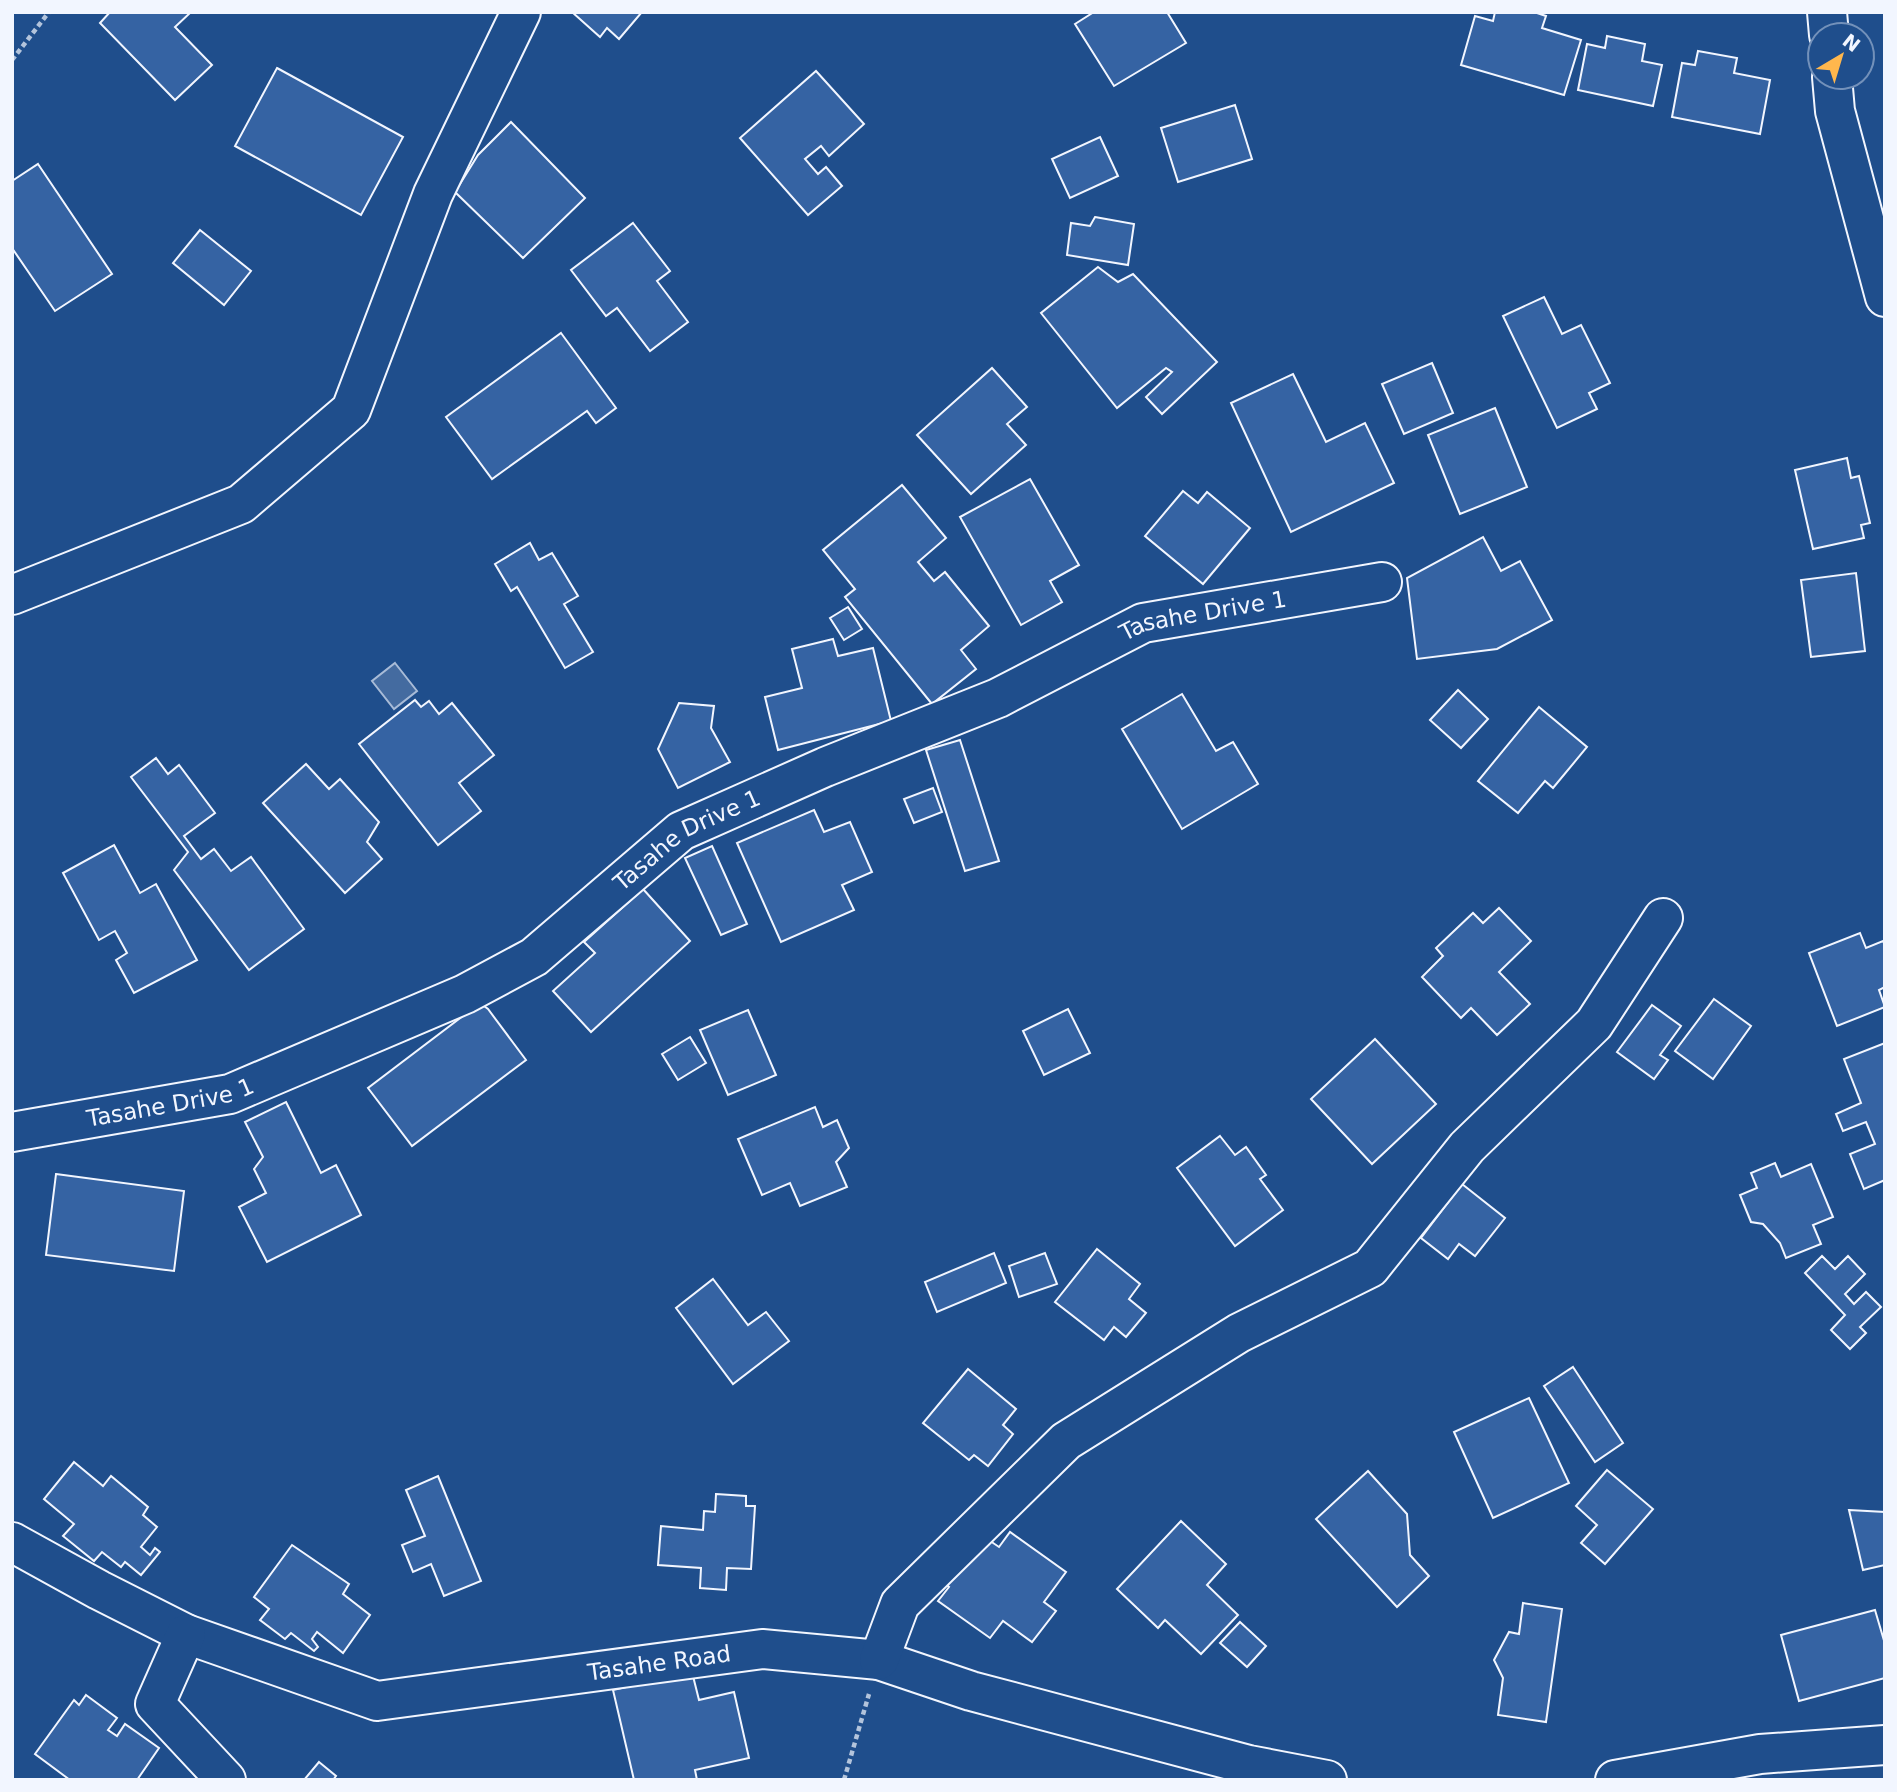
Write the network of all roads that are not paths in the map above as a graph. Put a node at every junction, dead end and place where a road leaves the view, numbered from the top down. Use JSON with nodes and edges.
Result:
{"nodes":[{"id":1,"x":521,"y":12,"type":"edge"},
{"id":2,"x":1833,"y":91,"type":"edge"},
{"id":3,"x":1885,"y":297,"type":"edge"},
{"id":4,"x":1382,"y":582,"type":"dead end"},
{"id":5,"x":12,"y":595,"type":"edge"},
{"id":6,"x":1663,"y":918,"type":"dead end"},
{"id":7,"x":12,"y":1132,"type":"edge"},
{"id":8,"x":12,"y":1542,"type":"edge"},
{"id":9,"x":186,"y":1634,"type":"junction"},
{"id":10,"x":879,"y":1660,"type":"junction"},
{"id":11,"x":1885,"y":1745,"type":"edge"},
{"id":12,"x":226,"y":1780,"type":"edge"},
{"id":13,"x":1326,"y":1780,"type":"edge"},
{"id":14,"x":1615,"y":1780,"type":"edge"}],
"edges":[{"from":1,"to":5,"type":"street"},
{"from":2,"to":3,"type":"street"},
{"from":4,"to":7,"type":"street","name":"Tasahe Drive 1"},
{"from":6,"to":10,"type":"street"},
{"from":8,"to":9,"type":"street","name":"Tasahe Road"},
{"from":9,"to":10,"type":"street","name":"Tasahe Road"},
{"from":9,"to":12,"type":"street"},
{"from":10,"to":13,"type":"street","name":"Tasahe Road"},
{"from":11,"to":14,"type":"street"}]}
